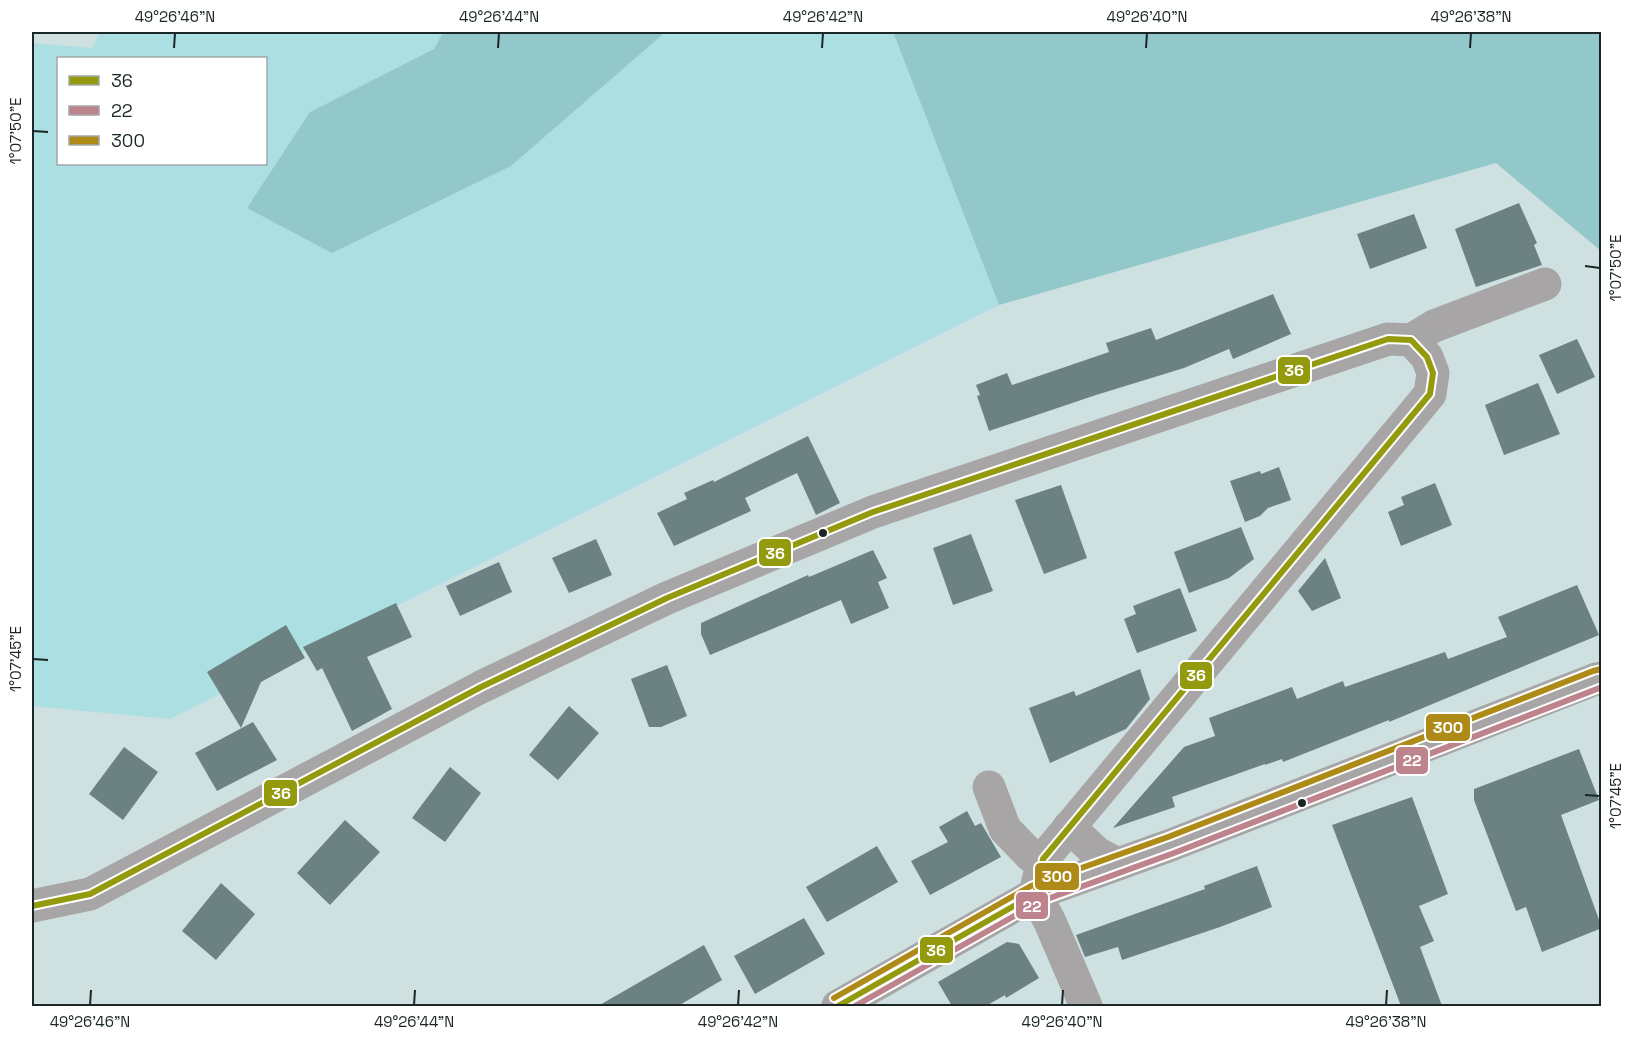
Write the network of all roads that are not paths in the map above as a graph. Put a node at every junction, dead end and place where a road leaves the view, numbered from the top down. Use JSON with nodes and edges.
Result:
{"nodes":[{"id":1,"x":1545,"y":284,"type":"dead end"},
{"id":2,"x":1411,"y":340,"type":"junction"},
{"id":3,"x":1602,"y":678,"type":"edge"},
{"id":4,"x":989,"y":787,"type":"dead end"},
{"id":5,"x":1069,"y":827,"type":"junction"},
{"id":6,"x":1043,"y":859,"type":"junction"},
{"id":7,"x":1118,"y":864,"type":"junction"},
{"id":8,"x":1035,"y":894,"type":"junction"},
{"id":9,"x":32,"y":906,"type":"edge"},
{"id":10,"x":838,"y":1006,"type":"edge"},
{"id":11,"x":1086,"y":1006,"type":"edge"}],
"edges":[{"from":1,"to":2,"type":"street"},
{"from":2,"to":5,"type":"street"},
{"from":2,"to":9,"type":"street"},
{"from":3,"to":7,"type":"street"},
{"from":4,"to":6,"type":"street"},
{"from":5,"to":6,"type":"street"},
{"from":5,"to":7,"type":"street"},
{"from":6,"to":8,"type":"street"},
{"from":7,"to":8,"type":"street"},
{"from":8,"to":10,"type":"street"},
{"from":8,"to":11,"type":"street"}]}
